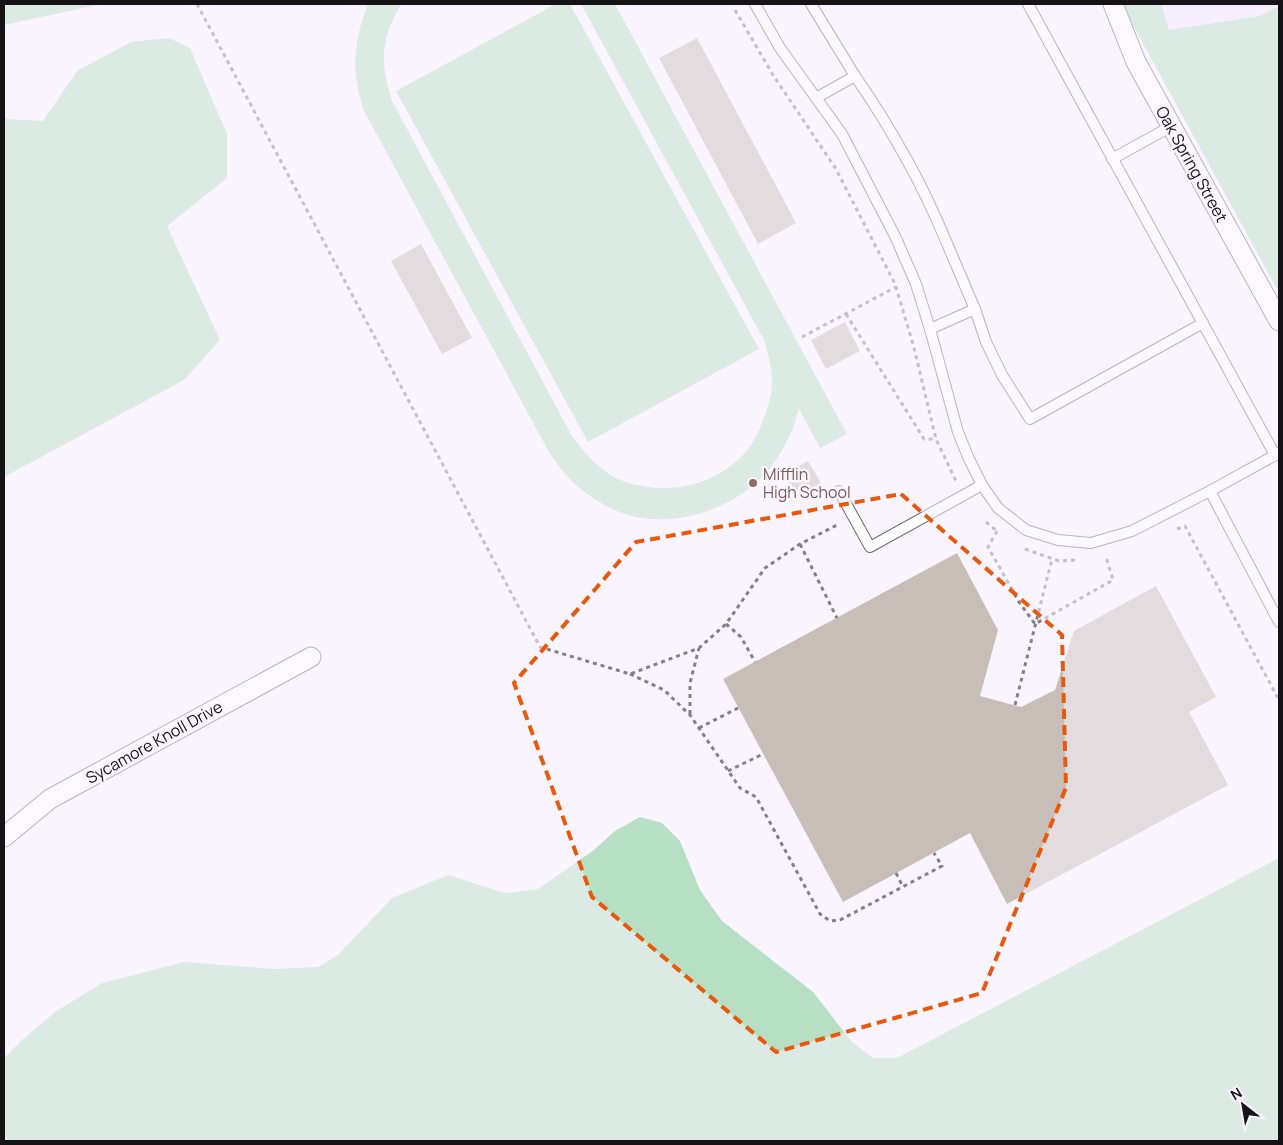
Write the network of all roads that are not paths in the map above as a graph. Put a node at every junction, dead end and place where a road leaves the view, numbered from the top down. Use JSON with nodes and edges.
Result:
{"nodes":[{"id":1,"x":755,"y":4,"type":"edge"},
{"id":2,"x":811,"y":4,"type":"edge"},
{"id":3,"x":1028,"y":4,"type":"edge"},
{"id":4,"x":1113,"y":4,"type":"edge"},
{"id":5,"x":856,"y":76,"type":"junction"},
{"id":6,"x":816,"y":98,"type":"junction"},
{"id":7,"x":1170,"y":127,"type":"junction"},
{"id":8,"x":1112,"y":159,"type":"junction"},
{"id":9,"x":975,"y":309,"type":"junction"},
{"id":10,"x":1279,"y":321,"type":"edge"},
{"id":11,"x":1203,"y":323,"type":"junction"},
{"id":12,"x":930,"y":329,"type":"junction"},
{"id":13,"x":1277,"y":454,"type":"edge"},
{"id":14,"x":982,"y":485,"type":"junction"},
{"id":15,"x":839,"y":492,"type":"dead end"},
{"id":16,"x":1210,"y":492,"type":"junction"},
{"id":17,"x":1279,"y":622,"type":"edge"},
{"id":18,"x":311,"y":658,"type":"dead end"},
{"id":19,"x":4,"y":836,"type":"edge"}],
"edges":[{"from":1,"to":6,"type":"lane"},
{"from":2,"to":5,"type":"lane"},
{"from":3,"to":8,"type":"lane"},
{"from":4,"to":7,"type":"street","name":"Oak Spring Street"},
{"from":5,"to":6,"type":"lane"},
{"from":5,"to":9,"type":"lane"},
{"from":6,"to":12,"type":"lane"},
{"from":7,"to":8,"type":"lane"},
{"from":7,"to":10,"type":"street","name":"Oak Spring Street"},
{"from":8,"to":11,"type":"lane"},
{"from":9,"to":11,"type":"lane"},
{"from":9,"to":12,"type":"lane"},
{"from":11,"to":13,"type":"lane"},
{"from":12,"to":14,"type":"lane"},
{"from":13,"to":16,"type":"lane"},
{"from":14,"to":15,"type":"lane"},
{"from":14,"to":16,"type":"lane"},
{"from":16,"to":17,"type":"lane"},
{"from":18,"to":19,"type":"street","name":"Sycamore Knoll Drive"}]}
